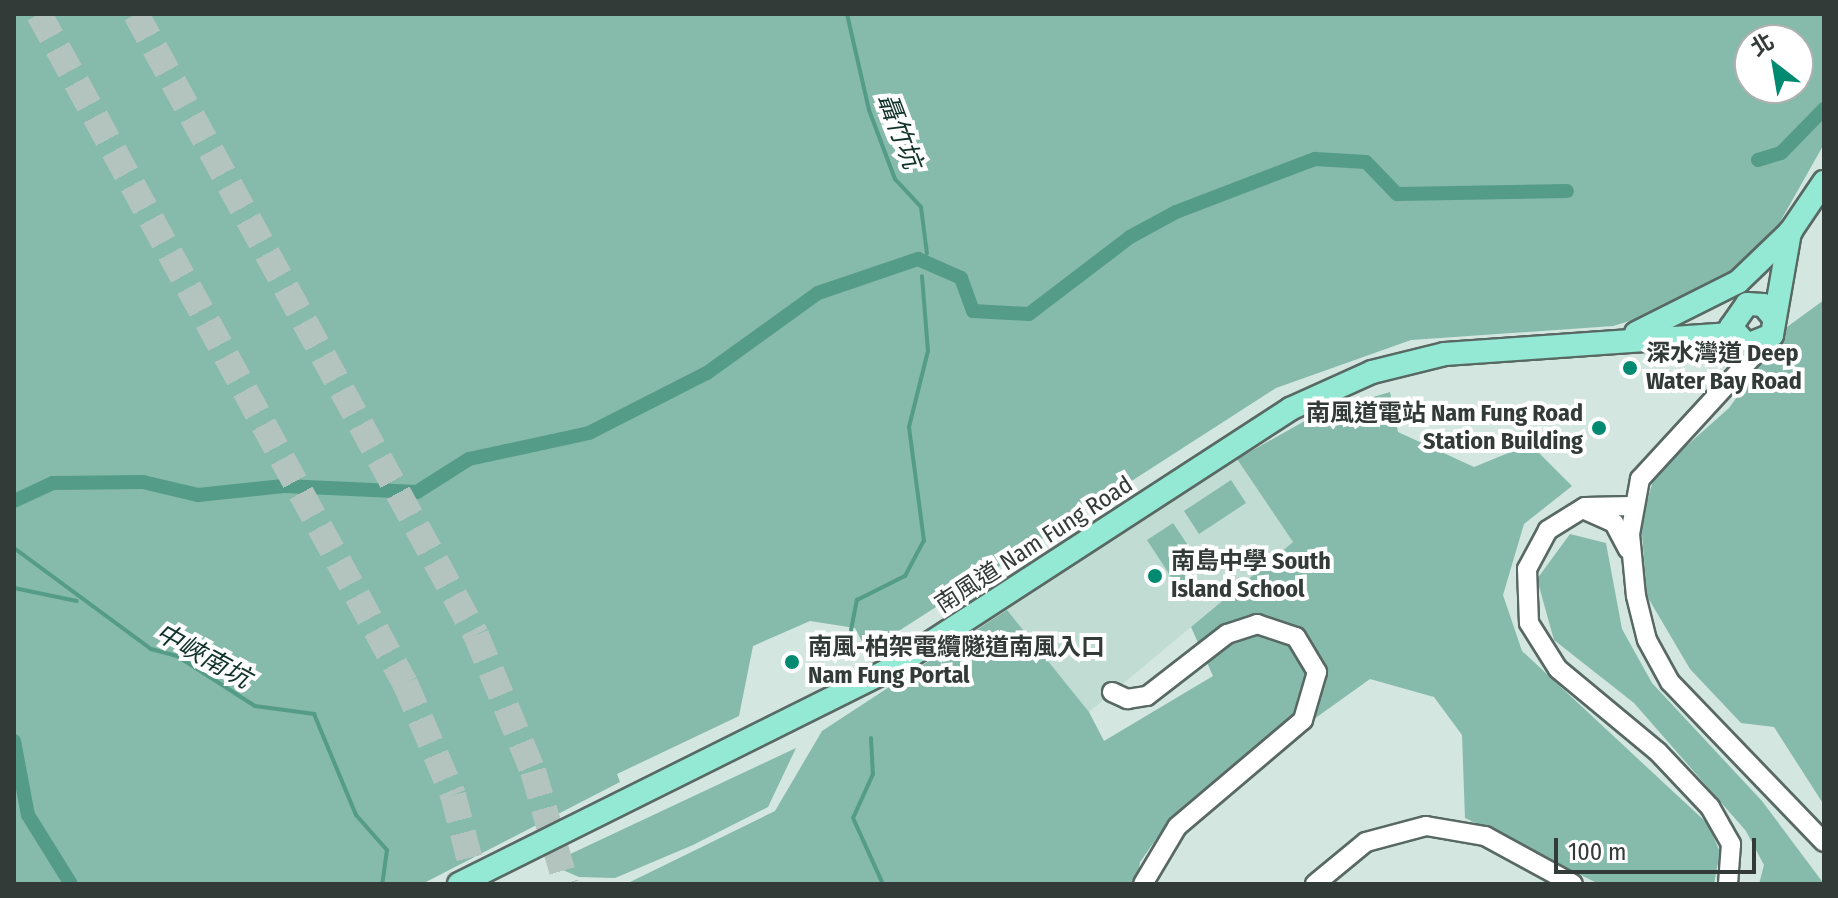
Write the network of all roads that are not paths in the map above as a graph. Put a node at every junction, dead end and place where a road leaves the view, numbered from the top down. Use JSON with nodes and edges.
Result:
{"nodes":[{"id":1,"x":1824,"y":182,"type":"edge"},
{"id":2,"x":1791,"y":231,"type":"junction"},
{"id":3,"x":1774,"y":318,"type":"junction"},
{"id":4,"x":1736,"y":323,"type":"junction"},
{"id":5,"x":1767,"y":341,"type":"junction"},
{"id":6,"x":1596,"y":344,"type":"junction"},
{"id":7,"x":1718,"y":396,"type":"junction"},
{"id":8,"x":1632,"y":506,"type":"junction"},
{"id":9,"x":1575,"y":511,"type":"junction"},
{"id":10,"x":1631,"y":555,"type":"junction"},
{"id":11,"x":1112,"y":692,"type":"dead end"},
{"id":12,"x":1824,"y":842,"type":"edge"},
{"id":13,"x":459,"y":884,"type":"edge"},
{"id":14,"x":1143,"y":884,"type":"edge"},
{"id":15,"x":1315,"y":884,"type":"edge"},
{"id":16,"x":1573,"y":884,"type":"edge"},
{"id":17,"x":1728,"y":884,"type":"edge"}],
"edges":[{"from":1,"to":2,"type":"main road"},
{"from":2,"to":3,"type":"main road"},
{"from":2,"to":4,"type":"main road"},
{"from":2,"to":6,"type":"main road"},
{"from":3,"to":4,"type":"main road"},
{"from":3,"to":5,"type":"main road"},
{"from":4,"to":5,"type":"main road"},
{"from":4,"to":6,"type":"main road","name":"南風道 Nam Fung Road"},
{"from":4,"to":7,"type":"street"},
{"from":5,"to":7,"type":"street"},
{"from":6,"to":13,"type":"main road","name":"南風道 Nam Fung Road"},
{"from":7,"to":8,"type":"street"},
{"from":8,"to":9,"type":"street"},
{"from":8,"to":10,"type":"street"},
{"from":9,"to":10,"type":"street"},
{"from":9,"to":17,"type":"street"},
{"from":10,"to":12,"type":"street"},
{"from":11,"to":14,"type":"street"},
{"from":15,"to":16,"type":"street"}]}
